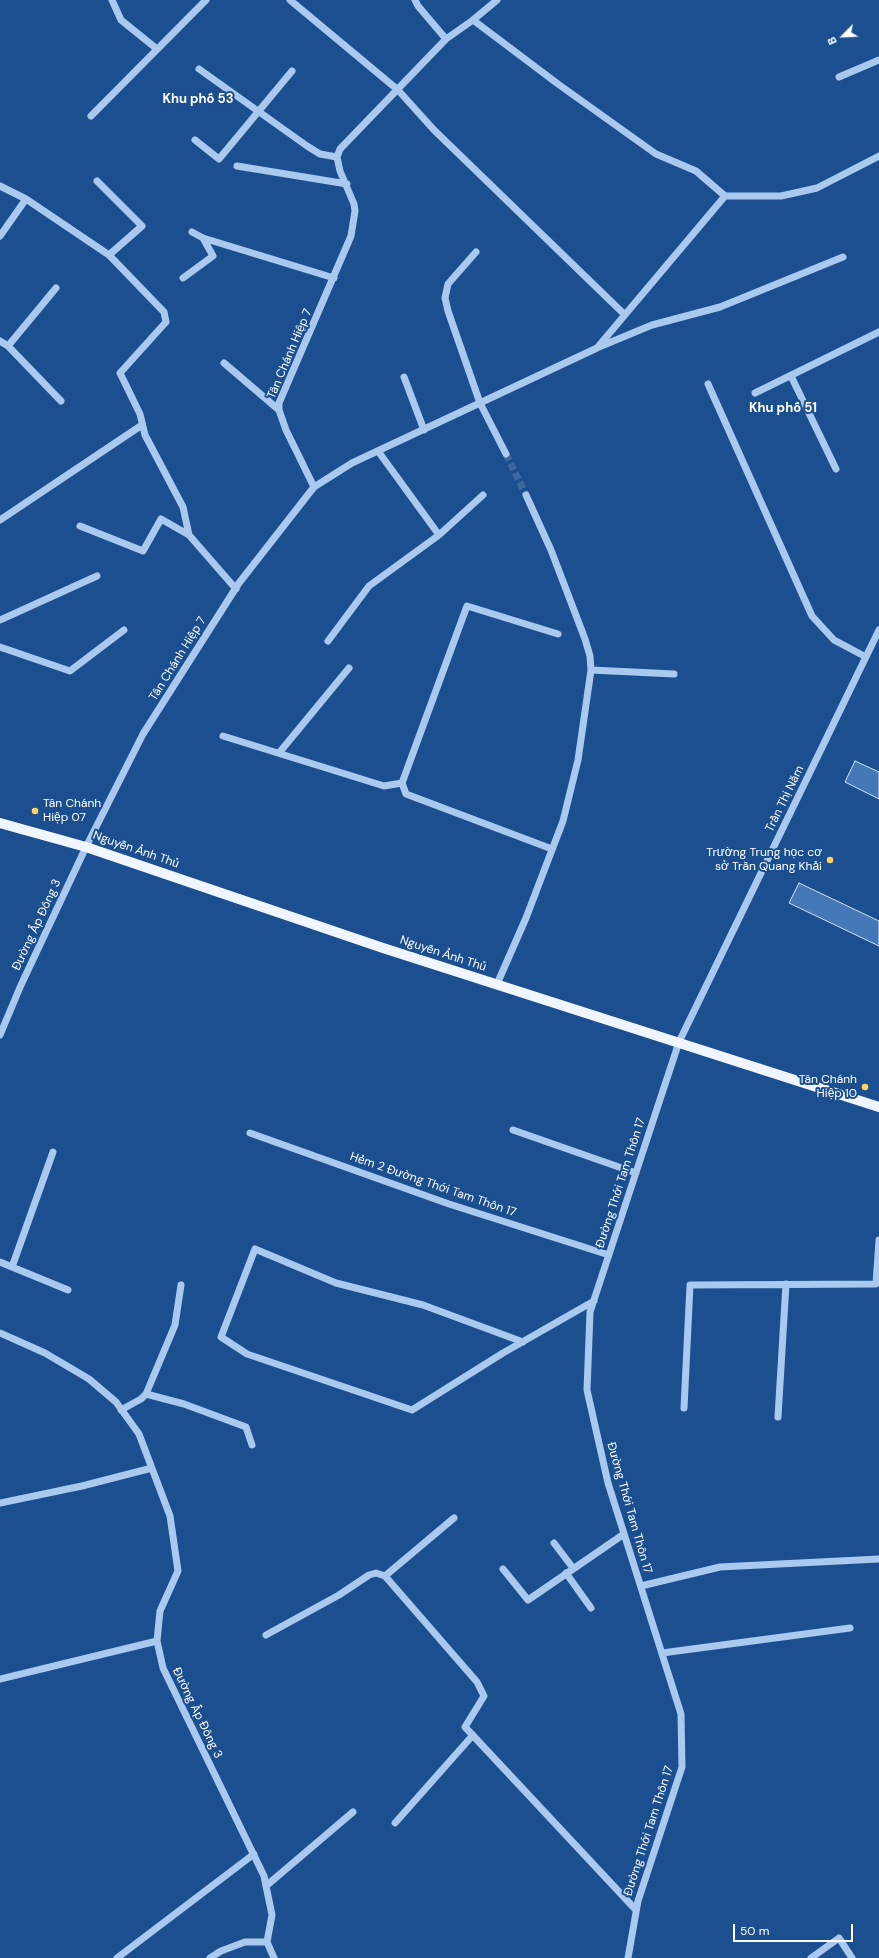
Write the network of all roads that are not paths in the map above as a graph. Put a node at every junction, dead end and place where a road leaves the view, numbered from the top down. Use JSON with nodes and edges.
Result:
{"nodes":[{"id":1,"x":112,"y":0,"type":"edge"},
{"id":2,"x":206,"y":0,"type":"edge"},
{"id":3,"x":290,"y":0,"type":"edge"},
{"id":4,"x":415,"y":0,"type":"edge"},
{"id":5,"x":497,"y":0,"type":"edge"},
{"id":6,"x":473,"y":20,"type":"junction"},
{"id":7,"x":446,"y":39,"type":"junction"},
{"id":8,"x":157,"y":49,"type":"junction"},
{"id":9,"x":879,"y":60,"type":"edge"},
{"id":10,"x":199,"y":69,"type":"dead end"},
{"id":11,"x":292,"y":71,"type":"dead end"},
{"id":12,"x":839,"y":77,"type":"dead end"},
{"id":13,"x":398,"y":90,"type":"junction"},
{"id":14,"x":259,"y":112,"type":"junction"},
{"id":15,"x":90,"y":116,"type":"dead end"},
{"id":16,"x":194,"y":140,"type":"dead end"},
{"id":17,"x":879,"y":156,"type":"edge"},
{"id":18,"x":337,"y":157,"type":"junction"},
{"id":19,"x":237,"y":166,"type":"dead end"},
{"id":20,"x":98,"y":181,"type":"dead end"},
{"id":21,"x":347,"y":184,"type":"junction"},
{"id":22,"x":0,"y":186,"type":"edge"},
{"id":23,"x":725,"y":196,"type":"junction"},
{"id":24,"x":26,"y":199,"type":"junction"},
{"id":25,"x":192,"y":232,"type":"dead end"},
{"id":26,"x":0,"y":236,"type":"edge"},
{"id":27,"x":203,"y":238,"type":"junction"},
{"id":28,"x":476,"y":252,"type":"dead end"},
{"id":29,"x":109,"y":255,"type":"junction"},
{"id":30,"x":843,"y":257,"type":"dead end"},
{"id":31,"x":183,"y":278,"type":"dead end"},
{"id":32,"x":334,"y":278,"type":"junction"},
{"id":33,"x":56,"y":288,"type":"dead end"},
{"id":34,"x":624,"y":314,"type":"junction"},
{"id":35,"x":879,"y":332,"type":"edge"},
{"id":36,"x":0,"y":341,"type":"edge"},
{"id":37,"x":8,"y":346,"type":"junction"},
{"id":38,"x":597,"y":348,"type":"junction"},
{"id":39,"x":224,"y":363,"type":"dead end"},
{"id":40,"x":791,"y":376,"type":"junction"},
{"id":41,"x":404,"y":377,"type":"dead end"},
{"id":42,"x":708,"y":384,"type":"dead end"},
{"id":43,"x":755,"y":393,"type":"dead end"},
{"id":44,"x":61,"y":401,"type":"dead end"},
{"id":45,"x":480,"y":403,"type":"junction"},
{"id":46,"x":279,"y":410,"type":"junction"},
{"id":47,"x":142,"y":425,"type":"junction"},
{"id":48,"x":424,"y":430,"type":"junction"},
{"id":49,"x":378,"y":451,"type":"junction"},
{"id":50,"x":506,"y":454,"type":"tunnel mouth"},
{"id":51,"x":836,"y":469,"type":"dead end"},
{"id":52,"x":314,"y":488,"type":"junction"},
{"id":53,"x":483,"y":495,"type":"dead end"},
{"id":54,"x":526,"y":495,"type":"tunnel mouth"},
{"id":55,"x":0,"y":520,"type":"edge"},
{"id":56,"x":80,"y":526,"type":"dead end"},
{"id":57,"x":189,"y":535,"type":"junction"},
{"id":58,"x":439,"y":535,"type":"junction"},
{"id":59,"x":97,"y":576,"type":"dead end"},
{"id":60,"x":236,"y":589,"type":"junction"},
{"id":61,"x":0,"y":620,"type":"edge"},
{"id":62,"x":124,"y":630,"type":"dead end"},
{"id":63,"x":879,"y":630,"type":"edge"},
{"id":64,"x":558,"y":634,"type":"dead end"},
{"id":65,"x":328,"y":641,"type":"dead end"},
{"id":66,"x":0,"y":647,"type":"edge"},
{"id":67,"x":866,"y":657,"type":"junction"},
{"id":68,"x":349,"y":668,"type":"dead end"},
{"id":69,"x":591,"y":670,"type":"junction"},
{"id":70,"x":674,"y":674,"type":"dead end"},
{"id":71,"x":223,"y":736,"type":"dead end"},
{"id":72,"x":279,"y":753,"type":"junction"},
{"id":73,"x":402,"y":783,"type":"junction"},
{"id":74,"x":0,"y":823,"type":"edge"},
{"id":75,"x":86,"y":847,"type":"junction"},
{"id":76,"x":552,"y":849,"type":"junction"},
{"id":77,"x":497,"y":984,"type":"junction"},
{"id":78,"x":0,"y":1035,"type":"edge"},
{"id":79,"x":679,"y":1042,"type":"junction"},
{"id":80,"x":879,"y":1107,"type":"edge"},
{"id":81,"x":512,"y":1130,"type":"dead end"},
{"id":82,"x":250,"y":1133,"type":"dead end"},
{"id":83,"x":54,"y":1152,"type":"dead end"},
{"id":84,"x":636,"y":1173,"type":"junction"},
{"id":85,"x":879,"y":1240,"type":"edge"},
{"id":86,"x":609,"y":1255,"type":"junction"},
{"id":87,"x":0,"y":1262,"type":"edge"},
{"id":88,"x":12,"y":1267,"type":"junction"},
{"id":89,"x":786,"y":1284,"type":"junction"},
{"id":90,"x":182,"y":1285,"type":"dead end"},
{"id":91,"x":68,"y":1290,"type":"dead end"},
{"id":92,"x":594,"y":1301,"type":"junction"},
{"id":93,"x":0,"y":1333,"type":"edge"},
{"id":94,"x":523,"y":1342,"type":"junction"},
{"id":95,"x":146,"y":1394,"type":"junction"},
{"id":96,"x":684,"y":1408,"type":"dead end"},
{"id":97,"x":121,"y":1410,"type":"junction"},
{"id":98,"x":778,"y":1417,"type":"dead end"},
{"id":99,"x":252,"y":1445,"type":"dead end"},
{"id":100,"x":152,"y":1468,"type":"junction"},
{"id":101,"x":0,"y":1503,"type":"edge"},
{"id":102,"x":454,"y":1518,"type":"dead end"},
{"id":103,"x":624,"y":1534,"type":"junction"},
{"id":104,"x":554,"y":1543,"type":"dead end"},
{"id":105,"x":879,"y":1559,"type":"edge"},
{"id":106,"x":573,"y":1568,"type":"junction"},
{"id":107,"x":503,"y":1569,"type":"dead end"},
{"id":108,"x":566,"y":1574,"type":"junction"},
{"id":109,"x":385,"y":1576,"type":"junction"},
{"id":110,"x":641,"y":1586,"type":"junction"},
{"id":111,"x":591,"y":1608,"type":"dead end"},
{"id":112,"x":850,"y":1628,"type":"dead end"},
{"id":113,"x":266,"y":1635,"type":"dead end"},
{"id":114,"x":158,"y":1641,"type":"junction"},
{"id":115,"x":662,"y":1653,"type":"junction"},
{"id":116,"x":0,"y":1679,"type":"edge"},
{"id":117,"x":473,"y":1735,"type":"junction"},
{"id":118,"x":353,"y":1812,"type":"dead end"},
{"id":119,"x":395,"y":1823,"type":"dead end"},
{"id":120,"x":254,"y":1854,"type":"junction"},
{"id":121,"x":266,"y":1886,"type":"junction"},
{"id":122,"x":636,"y":1910,"type":"junction"},
{"id":123,"x":267,"y":1942,"type":"junction"},
{"id":124,"x":117,"y":1958,"type":"edge"},
{"id":125,"x":210,"y":1958,"type":"edge"},
{"id":126,"x":274,"y":1958,"type":"edge"},
{"id":127,"x":628,"y":1958,"type":"edge"},
{"id":128,"x":812,"y":1958,"type":"edge"},
{"id":129,"x":852,"y":1958,"type":"edge"}],
"edges":[{"from":1,"to":8,"type":"street"},
{"from":2,"to":8,"type":"street"},
{"from":3,"to":13,"type":"street"},
{"from":4,"to":7,"type":"street"},
{"from":5,"to":6,"type":"street"},
{"from":6,"to":7,"type":"street"},
{"from":6,"to":23,"type":"street"},
{"from":7,"to":13,"type":"street"},
{"from":8,"to":15,"type":"street"},
{"from":9,"to":12,"type":"street"},
{"from":10,"to":14,"type":"street"},
{"from":11,"to":14,"type":"street"},
{"from":13,"to":18,"type":"street"},
{"from":13,"to":34,"type":"street"},
{"from":14,"to":16,"type":"street"},
{"from":14,"to":18,"type":"street"},
{"from":17,"to":23,"type":"street"},
{"from":18,"to":21,"type":"street","name":"Tân Chánh Hiệp 7"},
{"from":19,"to":21,"type":"street"},
{"from":20,"to":29,"type":"street"},
{"from":21,"to":32,"type":"street","name":"Tân Chánh Hiệp 7"},
{"from":22,"to":24,"type":"street"},
{"from":23,"to":34,"type":"street"},
{"from":24,"to":26,"type":"street"},
{"from":24,"to":29,"type":"street"},
{"from":25,"to":27,"type":"street"},
{"from":27,"to":31,"type":"street"},
{"from":27,"to":32,"type":"street"},
{"from":28,"to":45,"type":"street"},
{"from":29,"to":47,"type":"street"},
{"from":30,"to":38,"type":"street"},
{"from":32,"to":46,"type":"street","name":"Tân Chánh Hiệp 7"},
{"from":33,"to":37,"type":"street"},
{"from":34,"to":38,"type":"street"},
{"from":35,"to":40,"type":"street"},
{"from":36,"to":37,"type":"street"},
{"from":37,"to":44,"type":"street"},
{"from":38,"to":45,"type":"street"},
{"from":39,"to":46,"type":"street"},
{"from":40,"to":43,"type":"street"},
{"from":40,"to":51,"type":"street"},
{"from":41,"to":48,"type":"street"},
{"from":42,"to":67,"type":"street"},
{"from":45,"to":48,"type":"street"},
{"from":45,"to":50,"type":"street"},
{"from":46,"to":52,"type":"street","name":"Tân Chánh Hiệp 7"},
{"from":47,"to":55,"type":"street"},
{"from":47,"to":57,"type":"street"},
{"from":48,"to":49,"type":"street"},
{"from":49,"to":52,"type":"street"},
{"from":49,"to":58,"type":"street"},
{"from":52,"to":60,"type":"street","name":"Tân Chánh Hiệp 7"},
{"from":53,"to":58,"type":"street"},
{"from":54,"to":69,"type":"street"},
{"from":56,"to":57,"type":"street"},
{"from":57,"to":60,"type":"street"},
{"from":58,"to":65,"type":"street"},
{"from":59,"to":61,"type":"street"},
{"from":60,"to":75,"type":"street","name":"Tân Chánh Hiệp 7"},
{"from":62,"to":66,"type":"street"},
{"from":63,"to":67,"type":"street","name":"Trần Thị Năm"},
{"from":64,"to":73,"type":"street"},
{"from":67,"to":79,"type":"street","name":"Trần Thị Năm"},
{"from":68,"to":72,"type":"street"},
{"from":69,"to":70,"type":"street"},
{"from":69,"to":76,"type":"street"},
{"from":71,"to":72,"type":"street"},
{"from":72,"to":73,"type":"street"},
{"from":73,"to":76,"type":"street"},
{"from":74,"to":75,"type":"main road","name":"Nguyễn Ảnh Thủ"},
{"from":75,"to":77,"type":"main road","name":"Nguyễn Ảnh Thủ"},
{"from":75,"to":78,"type":"street","name":"Đường Ấp Đông 3"},
{"from":76,"to":77,"type":"street"},
{"from":77,"to":79,"type":"main road","name":"Nguyễn Ảnh Thủ"},
{"from":79,"to":80,"type":"main road","name":"Nguyễn Ảnh Thủ"},
{"from":79,"to":84,"type":"street","name":"Đường Thới Tam Thôn 17"},
{"from":81,"to":84,"type":"street"},
{"from":82,"to":86,"type":"street","name":"Hẻm 2 Đường Thới Tam Thôn 17"},
{"from":83,"to":88,"type":"street"},
{"from":84,"to":86,"type":"street","name":"Đường Thới Tam Thôn 17"},
{"from":85,"to":89,"type":"street"},
{"from":86,"to":92,"type":"street","name":"Đường Thới Tam Thôn 17"},
{"from":87,"to":88,"type":"street"},
{"from":88,"to":91,"type":"street"},
{"from":89,"to":96,"type":"street"},
{"from":89,"to":98,"type":"street"},
{"from":90,"to":95,"type":"street"},
{"from":92,"to":94,"type":"street"},
{"from":92,"to":103,"type":"street","name":"Đường Thới Tam Thôn 17"},
{"from":93,"to":97,"type":"street","name":"Đường Ấp Đông 3"},
{"from":94,"to":94,"type":"street"},
{"from":95,"to":97,"type":"street"},
{"from":95,"to":99,"type":"street"},
{"from":97,"to":100,"type":"street","name":"Đường Ấp Đông 3"},
{"from":100,"to":101,"type":"street"},
{"from":100,"to":114,"type":"street","name":"Đường Ấp Đông 3"},
{"from":102,"to":109,"type":"street"},
{"from":103,"to":106,"type":"street"},
{"from":103,"to":110,"type":"street","name":"Đường Thới Tam Thôn 17"},
{"from":104,"to":106,"type":"street"},
{"from":105,"to":110,"type":"street"},
{"from":106,"to":108,"type":"street"},
{"from":107,"to":108,"type":"street"},
{"from":108,"to":111,"type":"street"},
{"from":109,"to":113,"type":"street"},
{"from":109,"to":117,"type":"street"},
{"from":110,"to":115,"type":"street","name":"Đường Thới Tam Thôn 17"},
{"from":112,"to":115,"type":"street"},
{"from":114,"to":116,"type":"street"},
{"from":114,"to":120,"type":"street","name":"Đường Ấp Đông 3"},
{"from":115,"to":122,"type":"street","name":"Đường Thới Tam Thôn 17"},
{"from":117,"to":119,"type":"street"},
{"from":117,"to":122,"type":"street"},
{"from":118,"to":121,"type":"street"},
{"from":120,"to":121,"type":"street","name":"Đường Ấp Đông 3"},
{"from":120,"to":124,"type":"street"},
{"from":121,"to":123,"type":"street","name":"Đường Ấp Đông 3"},
{"from":122,"to":127,"type":"street","name":"Đường Thới Tam Thôn 17"},
{"from":123,"to":125,"type":"street"},
{"from":123,"to":126,"type":"street"},
{"from":128,"to":129,"type":"street"}]}
